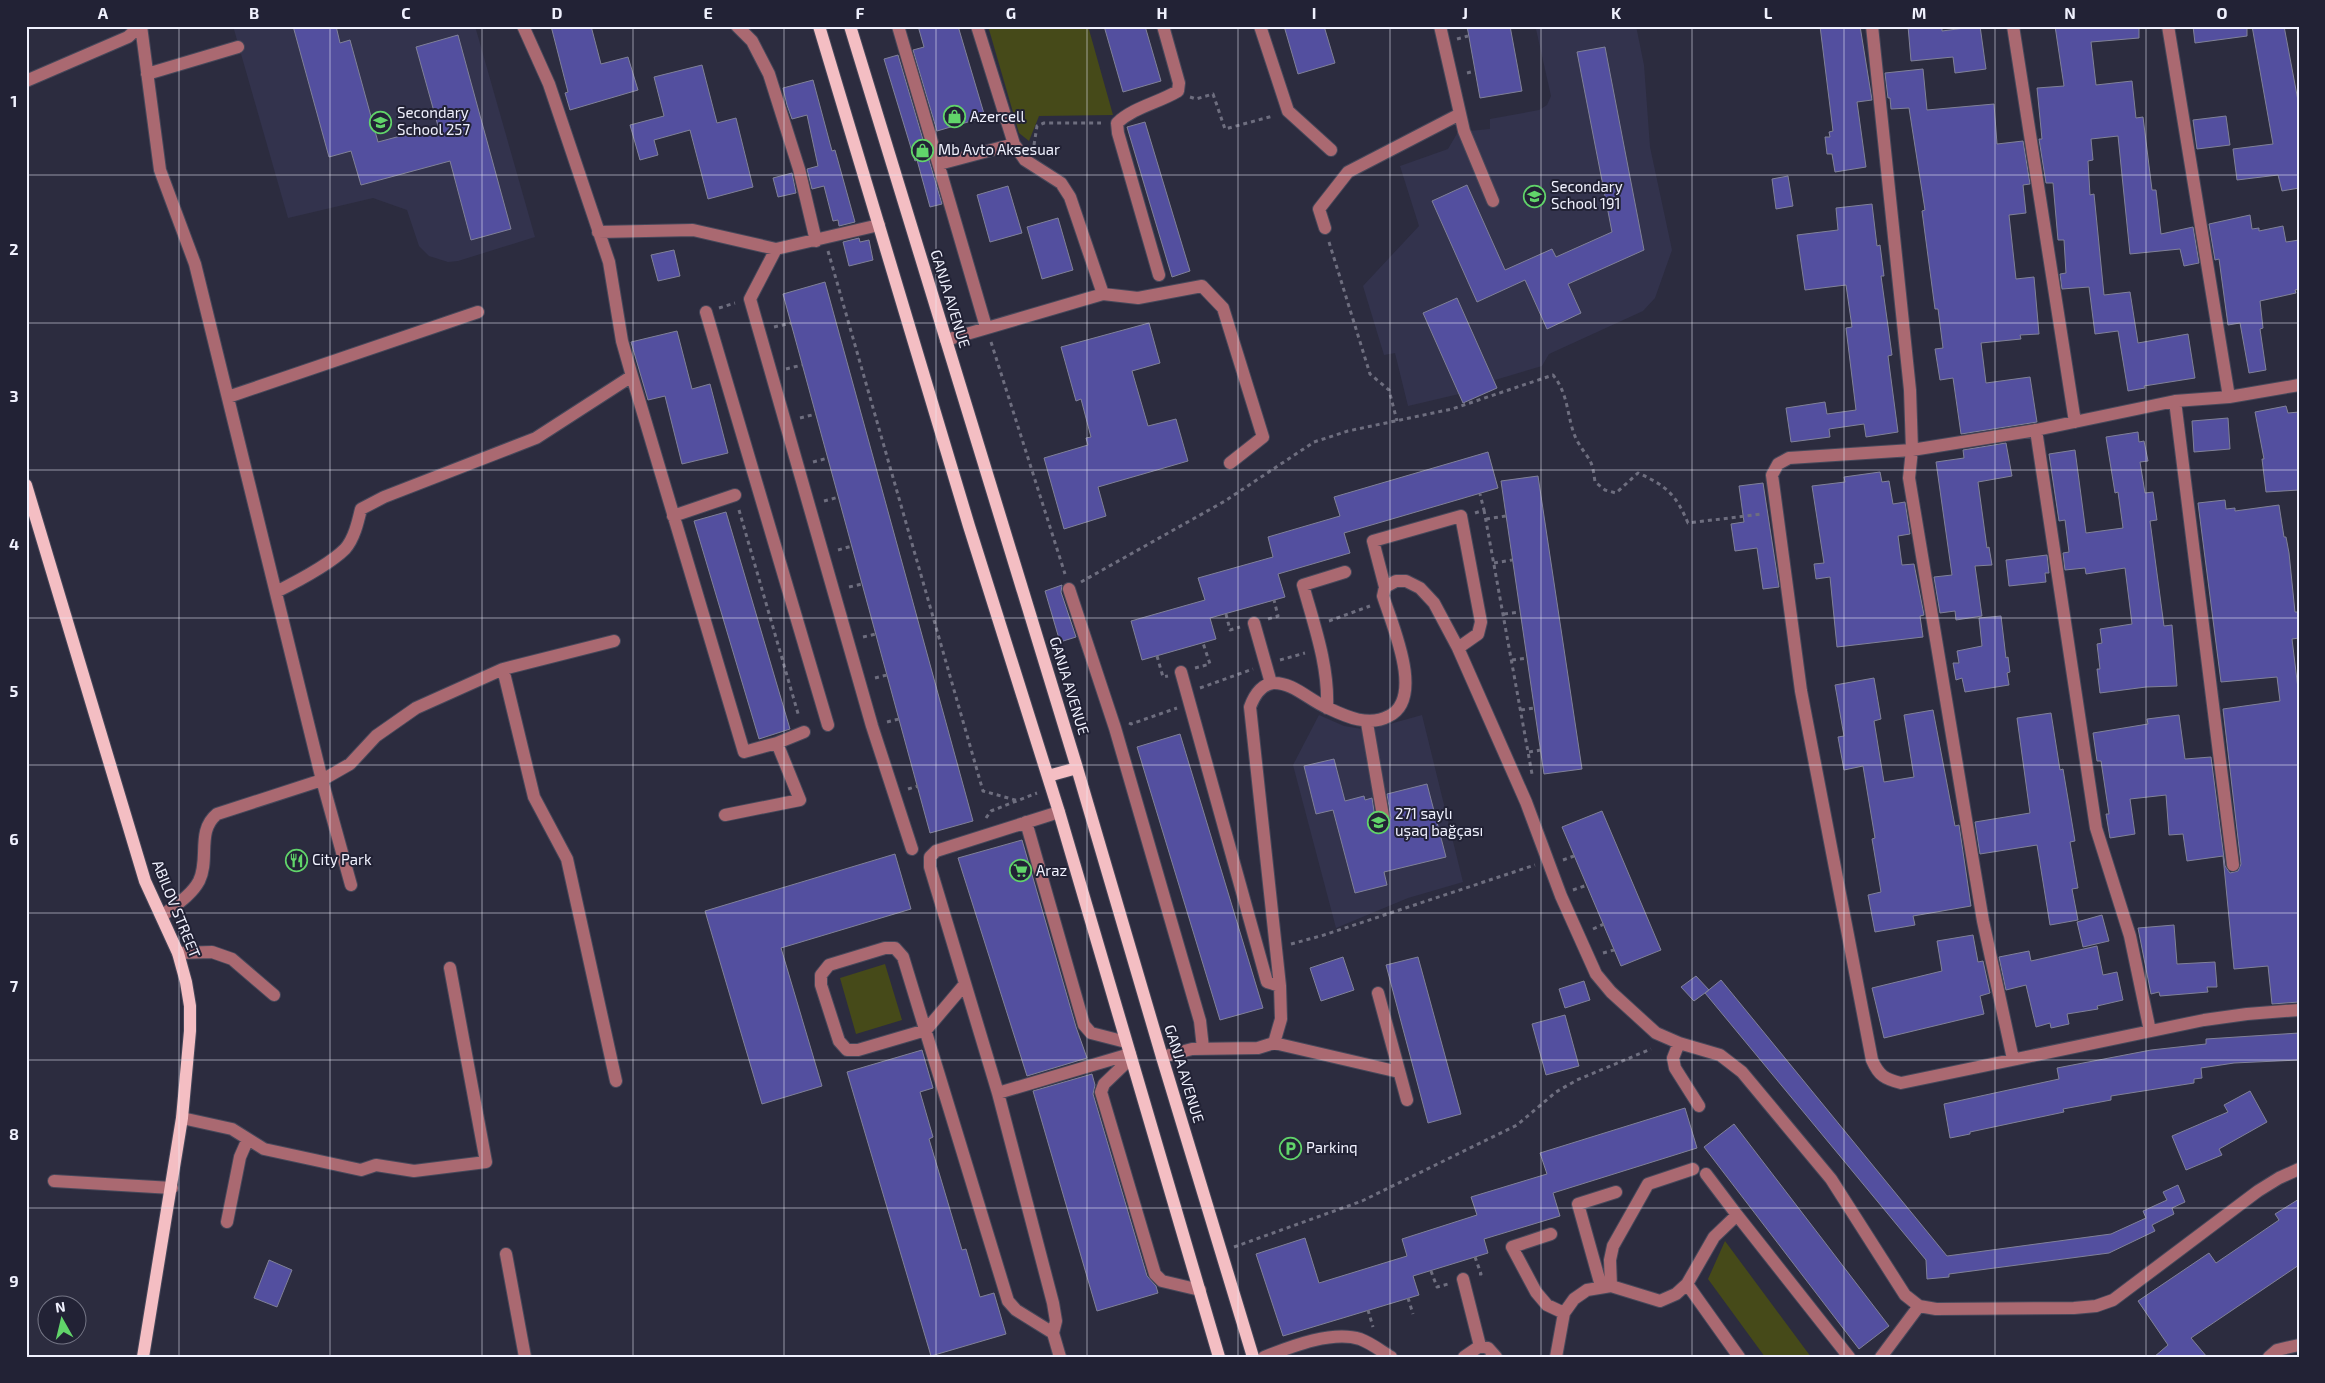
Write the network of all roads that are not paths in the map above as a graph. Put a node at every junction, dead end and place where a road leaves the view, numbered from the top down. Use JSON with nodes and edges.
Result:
{"nodes":[{"id":1,"x":141,"y":26,"type":"edge"},
{"id":2,"x":523,"y":26,"type":"edge"},
{"id":3,"x":737,"y":26,"type":"edge"},
{"id":4,"x":819,"y":26,"type":"edge"},
{"id":5,"x":850,"y":26,"type":"edge"},
{"id":6,"x":898,"y":26,"type":"edge"},
{"id":7,"x":977,"y":26,"type":"edge"},
{"id":8,"x":1163,"y":26,"type":"edge"},
{"id":9,"x":1260,"y":26,"type":"edge"},
{"id":10,"x":1440,"y":26,"type":"edge"},
{"id":11,"x":1872,"y":26,"type":"edge"},
{"id":12,"x":2013,"y":26,"type":"edge"},
{"id":13,"x":2168,"y":26,"type":"edge"},
{"id":14,"x":238,"y":47,"type":"dead end"},
{"id":15,"x":147,"y":74,"type":"junction"},
{"id":16,"x":26,"y":80,"type":"edge"},
{"id":17,"x":1460,"y":114,"type":"junction"},
{"id":18,"x":1014,"y":144,"type":"junction"},
{"id":19,"x":1331,"y":150,"type":"dead end"},
{"id":20,"x":939,"y":164,"type":"junction"},
{"id":21,"x":1492,"y":201,"type":"dead end"},
{"id":22,"x":879,"y":226,"type":"junction"},
{"id":23,"x":1325,"y":228,"type":"road end"},
{"id":24,"x":598,"y":232,"type":"junction"},
{"id":25,"x":820,"y":240,"type":"junction"},
{"id":26,"x":776,"y":249,"type":"junction"},
{"id":27,"x":1159,"y":275,"type":"dead end"},
{"id":28,"x":1103,"y":294,"type":"junction"},
{"id":29,"x":478,"y":312,"type":"dead end"},
{"id":30,"x":706,"y":312,"type":"road end"},
{"id":31,"x":986,"y":327,"type":"junction"},
{"id":32,"x":946,"y":340,"type":"junction"},
{"id":33,"x":632,"y":376,"type":"junction"},
{"id":34,"x":2299,"y":385,"type":"edge"},
{"id":35,"x":228,"y":397,"type":"junction"},
{"id":36,"x":2229,"y":397,"type":"junction"},
{"id":37,"x":2175,"y":401,"type":"junction"},
{"id":38,"x":2075,"y":422,"type":"junction"},
{"id":39,"x":2036,"y":430,"type":"junction"},
{"id":40,"x":1912,"y":450,"type":"junction"},
{"id":41,"x":1230,"y":463,"type":"dead end"},
{"id":42,"x":26,"y":484,"type":"edge"},
{"id":43,"x":735,"y":495,"type":"road end"},
{"id":44,"x":673,"y":516,"type":"junction"},
{"id":45,"x":1345,"y":572,"type":"dead end"},
{"id":46,"x":1385,"y":587,"type":"junction"},
{"id":47,"x":1069,"y":588,"type":"road end"},
{"id":48,"x":276,"y":592,"type":"junction"},
{"id":49,"x":1254,"y":623,"type":"dead end"},
{"id":50,"x":614,"y":640,"type":"dead end"},
{"id":51,"x":1458,"y":648,"type":"junction"},
{"id":52,"x":503,"y":669,"type":"junction"},
{"id":53,"x":1181,"y":672,"type":"dead end"},
{"id":54,"x":1271,"y":683,"type":"junction"},
{"id":55,"x":1327,"y":708,"type":"junction"},
{"id":56,"x":1367,"y":722,"type":"junction"},
{"id":57,"x":828,"y":725,"type":"dead end"},
{"id":58,"x":804,"y":732,"type":"road end"},
{"id":59,"x":777,"y":743,"type":"junction"},
{"id":60,"x":1077,"y":768,"type":"junction"},
{"id":61,"x":1048,"y":776,"type":"junction"},
{"id":62,"x":322,"y":780,"type":"junction"},
{"id":63,"x":1059,"y":812,"type":"junction"},
{"id":64,"x":725,"y":815,"type":"dead end"},
{"id":65,"x":1383,"y":816,"type":"dead end"},
{"id":66,"x":1026,"y":822,"type":"junction"},
{"id":67,"x":912,"y":849,"type":"dead end"},
{"id":68,"x":2233,"y":866,"type":"dead end"},
{"id":69,"x":351,"y":885,"type":"dead end"},
{"id":70,"x":162,"y":916,"type":"junction"},
{"id":71,"x":178,"y":953,"type":"junction"},
{"id":72,"x":450,"y":968,"type":"dead end"},
{"id":73,"x":965,"y":984,"type":"junction"},
{"id":74,"x":1280,"y":986,"type":"junction"},
{"id":75,"x":1378,"y":993,"type":"dead end"},
{"id":76,"x":274,"y":994,"type":"dead end"},
{"id":77,"x":2299,"y":1010,"type":"edge"},
{"id":78,"x":926,"y":1030,"type":"junction"},
{"id":79,"x":2150,"y":1031,"type":"junction"},
{"id":80,"x":1675,"y":1042,"type":"junction"},
{"id":81,"x":1274,"y":1043,"type":"junction"},
{"id":82,"x":1203,"y":1048,"type":"junction"},
{"id":83,"x":1129,"y":1052,"type":"junction"},
{"id":84,"x":1162,"y":1057,"type":"junction"},
{"id":85,"x":2013,"y":1059,"type":"junction"},
{"id":86,"x":1399,"y":1072,"type":"junction"},
{"id":87,"x":616,"y":1081,"type":"dead end"},
{"id":88,"x":998,"y":1093,"type":"junction"},
{"id":89,"x":1407,"y":1100,"type":"dead end"},
{"id":90,"x":1699,"y":1106,"type":"dead end"},
{"id":91,"x":182,"y":1118,"type":"junction"},
{"id":92,"x":247,"y":1141,"type":"junction"},
{"id":93,"x":1693,"y":1169,"type":"dead end"},
{"id":94,"x":2299,"y":1169,"type":"edge"},
{"id":95,"x":1706,"y":1174,"type":"dead end"},
{"id":96,"x":54,"y":1181,"type":"dead end"},
{"id":97,"x":172,"y":1188,"type":"junction"},
{"id":98,"x":1616,"y":1192,"type":"dead end"},
{"id":99,"x":1737,"y":1215,"type":"junction"},
{"id":100,"x":227,"y":1222,"type":"dead end"},
{"id":101,"x":1551,"y":1234,"type":"dead end"},
{"id":102,"x":506,"y":1254,"type":"dead end"},
{"id":103,"x":1463,"y":1279,"type":"dead end"},
{"id":104,"x":1687,"y":1284,"type":"junction"},
{"id":105,"x":1606,"y":1286,"type":"junction"},
{"id":106,"x":1200,"y":1290,"type":"junction"},
{"id":107,"x":1919,"y":1306,"type":"junction"},
{"id":108,"x":1564,"y":1313,"type":"junction"},
{"id":109,"x":1053,"y":1333,"type":"junction"},
{"id":110,"x":2297,"y":1341,"type":"edge"},
{"id":111,"x":1480,"y":1346,"type":"junction"},
{"id":112,"x":143,"y":1357,"type":"edge"},
{"id":113,"x":525,"y":1357,"type":"edge"},
{"id":114,"x":1060,"y":1357,"type":"edge"},
{"id":115,"x":1219,"y":1357,"type":"edge"},
{"id":116,"x":1253,"y":1357,"type":"edge"},
{"id":117,"x":1264,"y":1357,"type":"edge"},
{"id":118,"x":1391,"y":1357,"type":"edge"},
{"id":119,"x":1464,"y":1357,"type":"edge"},
{"id":120,"x":1496,"y":1357,"type":"edge"},
{"id":121,"x":1556,"y":1357,"type":"edge"},
{"id":122,"x":1739,"y":1357,"type":"edge"},
{"id":123,"x":1848,"y":1357,"type":"edge"},
{"id":124,"x":1881,"y":1357,"type":"edge"},
{"id":125,"x":2269,"y":1357,"type":"edge"}],
"edges":[{"from":1,"to":15,"type":"street"},
{"from":1,"to":16,"type":"street"},
{"from":2,"to":24,"type":"street"},
{"from":3,"to":25,"type":"street"},
{"from":4,"to":22,"type":"main road"},
{"from":5,"to":32,"type":"main road","name":"GANJA AVENUE"},
{"from":6,"to":20,"type":"street"},
{"from":7,"to":18,"type":"street"},
{"from":8,"to":27,"type":"street"},
{"from":9,"to":19,"type":"street"},
{"from":10,"to":17,"type":"street"},
{"from":11,"to":40,"type":"street"},
{"from":12,"to":38,"type":"street"},
{"from":13,"to":36,"type":"street"},
{"from":14,"to":15,"type":"street"},
{"from":15,"to":35,"type":"street"},
{"from":17,"to":21,"type":"street"},
{"from":17,"to":23,"type":"street"},
{"from":18,"to":20,"type":"street"},
{"from":18,"to":28,"type":"street"},
{"from":20,"to":31,"type":"street"},
{"from":22,"to":25,"type":"street"},
{"from":22,"to":61,"type":"main road"},
{"from":24,"to":26,"type":"street"},
{"from":24,"to":33,"type":"street"},
{"from":25,"to":26,"type":"street"},
{"from":26,"to":67,"type":"street"},
{"from":28,"to":31,"type":"street"},
{"from":28,"to":41,"type":"street"},
{"from":29,"to":35,"type":"street"},
{"from":30,"to":57,"type":"street"},
{"from":31,"to":32,"type":"street"},
{"from":32,"to":60,"type":"main road","name":"GANJA AVENUE"},
{"from":33,"to":44,"type":"street"},
{"from":33,"to":48,"type":"street"},
{"from":34,"to":36,"type":"street"},
{"from":35,"to":48,"type":"street"},
{"from":36,"to":37,"type":"street"},
{"from":37,"to":38,"type":"street"},
{"from":37,"to":68,"type":"street"},
{"from":38,"to":39,"type":"street"},
{"from":39,"to":40,"type":"street"},
{"from":39,"to":79,"type":"street"},
{"from":40,"to":85,"type":"street"},
{"from":40,"to":85,"type":"street"},
{"from":42,"to":70,"type":"main road","name":"ABILOV STREET"},
{"from":43,"to":44,"type":"street"},
{"from":44,"to":59,"type":"street"},
{"from":45,"to":55,"type":"street"},
{"from":46,"to":51,"type":"street"},
{"from":46,"to":51,"type":"street"},
{"from":46,"to":56,"type":"street"},
{"from":47,"to":82,"type":"street"},
{"from":48,"to":62,"type":"street"},
{"from":49,"to":54,"type":"street"},
{"from":50,"to":52,"type":"street"},
{"from":51,"to":80,"type":"street"},
{"from":52,"to":62,"type":"street"},
{"from":52,"to":87,"type":"street"},
{"from":53,"to":74,"type":"street"},
{"from":54,"to":55,"type":"street"},
{"from":54,"to":74,"type":"street"},
{"from":55,"to":56,"type":"street"},
{"from":56,"to":65,"type":"street"},
{"from":58,"to":59,"type":"street"},
{"from":59,"to":64,"type":"street"},
{"from":60,"to":61,"type":"main road"},
{"from":60,"to":84,"type":"main road","name":"GANJA AVENUE"},
{"from":61,"to":63,"type":"main road"},
{"from":62,"to":69,"type":"street"},
{"from":62,"to":70,"type":"street"},
{"from":63,"to":66,"type":"street"},
{"from":63,"to":83,"type":"main road"},
{"from":66,"to":73,"type":"street"},
{"from":66,"to":83,"type":"street"},
{"from":70,"to":71,"type":"main road","name":"ABILOV STREET"},
{"from":71,"to":76,"type":"street"},
{"from":71,"to":91,"type":"main road","name":"ABILOV STREET"},
{"from":72,"to":92,"type":"street"},
{"from":73,"to":78,"type":"street"},
{"from":73,"to":88,"type":"street"},
{"from":74,"to":81,"type":"street"},
{"from":75,"to":86,"type":"street"},
{"from":77,"to":79,"type":"street"},
{"from":78,"to":78,"type":"street"},
{"from":78,"to":109,"type":"street"},
{"from":79,"to":85,"type":"street"},
{"from":80,"to":90,"type":"street"},
{"from":80,"to":107,"type":"street"},
{"from":81,"to":82,"type":"street"},
{"from":81,"to":86,"type":"street"},
{"from":82,"to":84,"type":"street"},
{"from":83,"to":88,"type":"street"},
{"from":83,"to":106,"type":"main road"},
{"from":83,"to":106,"type":"street"},
{"from":84,"to":116,"type":"main road","name":"GANJA AVENUE"},
{"from":86,"to":89,"type":"street"},
{"from":88,"to":109,"type":"street"},
{"from":91,"to":92,"type":"street"},
{"from":91,"to":97,"type":"main road","name":"ABILOV STREET"},
{"from":92,"to":100,"type":"street"},
{"from":93,"to":105,"type":"street"},
{"from":94,"to":107,"type":"street"},
{"from":95,"to":99,"type":"street"},
{"from":96,"to":97,"type":"street"},
{"from":97,"to":112,"type":"main road","name":"ABILOV STREET"},
{"from":98,"to":105,"type":"street"},
{"from":99,"to":104,"type":"street"},
{"from":99,"to":123,"type":"street"},
{"from":101,"to":108,"type":"street"},
{"from":102,"to":113,"type":"street"},
{"from":103,"to":111,"type":"street"},
{"from":104,"to":105,"type":"street"},
{"from":104,"to":122,"type":"street"},
{"from":105,"to":108,"type":"street"},
{"from":106,"to":115,"type":"main road"},
{"from":107,"to":124,"type":"street"},
{"from":108,"to":121,"type":"street"},
{"from":109,"to":114,"type":"street"},
{"from":110,"to":125,"type":"street"},
{"from":111,"to":119,"type":"street"},
{"from":111,"to":120,"type":"street"},
{"from":117,"to":118,"type":"street"}]}
